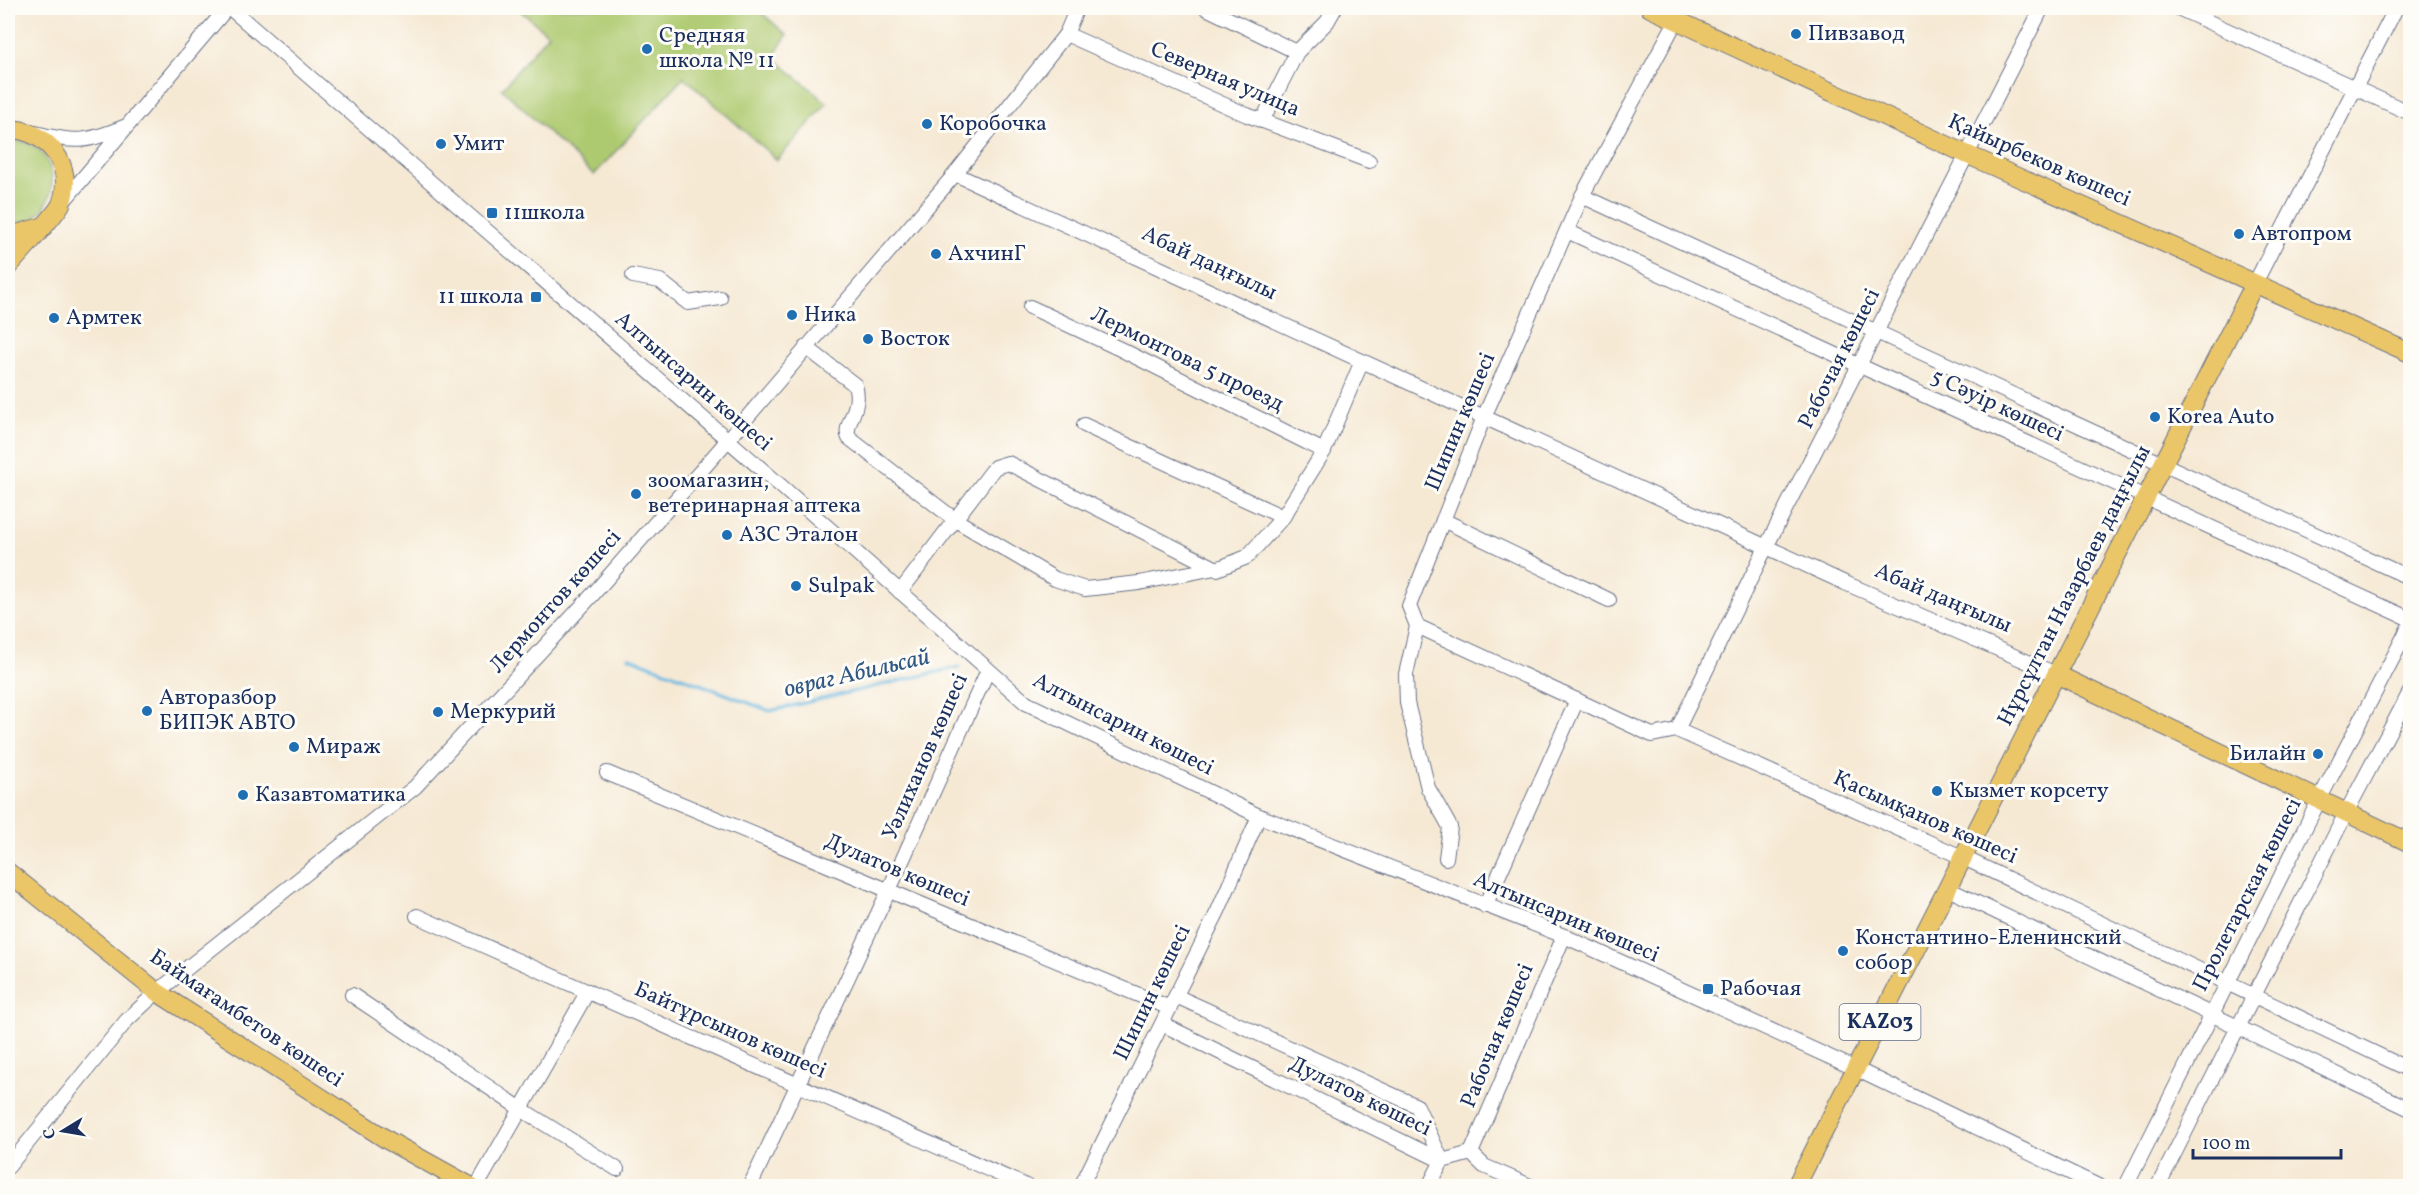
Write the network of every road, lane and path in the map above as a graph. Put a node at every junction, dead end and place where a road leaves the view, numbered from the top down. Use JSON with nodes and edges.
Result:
{"nodes":[{"id":1,"x":229,"y":8,"type":"edge"},
{"id":2,"x":1077,"y":8,"type":"edge"},
{"id":3,"x":1206,"y":8,"type":"edge"},
{"id":4,"x":1335,"y":8,"type":"edge"},
{"id":5,"x":1650,"y":8,"type":"edge"},
{"id":6,"x":2042,"y":8,"type":"edge"},
{"id":7,"x":2178,"y":8,"type":"edge"},
{"id":8,"x":2396,"y":8,"type":"edge"},
{"id":9,"x":1676,"y":21,"type":"junction"},
{"id":10,"x":1066,"y":34,"type":"junction"},
{"id":11,"x":1297,"y":52,"type":"junction"},
{"id":12,"x":2355,"y":88,"type":"junction"},
{"id":13,"x":2410,"y":113,"type":"edge"},
{"id":14,"x":1263,"y":121,"type":"junction"},
{"id":15,"x":126,"y":126,"type":"junction"},
{"id":16,"x":8,"y":129,"type":"edge"},
{"id":17,"x":33,"y":132,"type":"junction"},
{"id":18,"x":1966,"y":154,"type":"junction"},
{"id":19,"x":1369,"y":161,"type":"dead end"},
{"id":20,"x":955,"y":174,"type":"junction"},
{"id":21,"x":1582,"y":196,"type":"junction"},
{"id":22,"x":61,"y":205,"type":"junction"},
{"id":23,"x":41,"y":227,"type":"junction"},
{"id":24,"x":1567,"y":231,"type":"junction"},
{"id":25,"x":8,"y":234,"type":"edge"},
{"id":26,"x":8,"y":267,"type":"edge"},
{"id":27,"x":633,"y":276,"type":"dead end"},
{"id":28,"x":2254,"y":285,"type":"junction"},
{"id":29,"x":720,"y":298,"type":"dead end"},
{"id":30,"x":1030,"y":307,"type":"dead end"},
{"id":31,"x":1877,"y":332,"type":"junction"},
{"id":32,"x":806,"y":347,"type":"junction"},
{"id":33,"x":2410,"y":353,"type":"edge"},
{"id":34,"x":1362,"y":361,"type":"junction"},
{"id":35,"x":1860,"y":366,"type":"junction"},
{"id":36,"x":1484,"y":417,"type":"junction"},
{"id":37,"x":1084,"y":425,"type":"dead end"},
{"id":38,"x":727,"y":441,"type":"junction"},
{"id":39,"x":1324,"y":451,"type":"junction"},
{"id":40,"x":2163,"y":464,"type":"junction"},
{"id":41,"x":2146,"y":498,"type":"junction"},
{"id":42,"x":1283,"y":517,"type":"junction"},
{"id":43,"x":954,"y":519,"type":"junction"},
{"id":44,"x":1443,"y":520,"type":"junction"},
{"id":45,"x":1766,"y":547,"type":"junction"},
{"id":46,"x":1216,"y":569,"type":"junction"},
{"id":47,"x":2410,"y":578,"type":"edge"},
{"id":48,"x":900,"y":592,"type":"junction"},
{"id":49,"x":1609,"y":600,"type":"dead end"},
{"id":50,"x":2410,"y":620,"type":"edge"},
{"id":51,"x":2410,"y":625,"type":"edge"},
{"id":52,"x":1417,"y":626,"type":"junction"},
{"id":53,"x":988,"y":670,"type":"junction"},
{"id":54,"x":2058,"y":675,"type":"junction"},
{"id":55,"x":2410,"y":692,"type":"edge"},
{"id":56,"x":1577,"y":700,"type":"junction"},
{"id":57,"x":1677,"y":730,"type":"junction"},
{"id":58,"x":607,"y":773,"type":"dead end"},
{"id":59,"x":2319,"y":800,"type":"junction"},
{"id":60,"x":2346,"y":813,"type":"junction"},
{"id":61,"x":1259,"y":816,"type":"junction"},
{"id":62,"x":2410,"y":843,"type":"edge"},
{"id":63,"x":1446,"y":858,"type":"dead end"},
{"id":64,"x":1964,"y":858,"type":"junction"},
{"id":65,"x":8,"y":872,"type":"edge"},
{"id":66,"x":1948,"y":889,"type":"junction"},
{"id":67,"x":889,"y":890,"type":"junction"},
{"id":68,"x":1485,"y":906,"type":"junction"},
{"id":69,"x":417,"y":916,"type":"dead end"},
{"id":70,"x":1564,"y":936,"type":"junction"},
{"id":71,"x":2228,"y":983,"type":"junction"},
{"id":72,"x":588,"y":991,"type":"junction"},
{"id":73,"x":157,"y":992,"type":"junction"},
{"id":74,"x":352,"y":995,"type":"dead end"},
{"id":75,"x":2254,"y":996,"type":"junction"},
{"id":76,"x":1173,"y":1002,"type":"junction"},
{"id":77,"x":2212,"y":1015,"type":"junction"},
{"id":78,"x":1162,"y":1024,"type":"junction"},
{"id":79,"x":2238,"y":1027,"type":"junction"},
{"id":80,"x":1856,"y":1069,"type":"junction"},
{"id":81,"x":2410,"y":1070,"type":"edge"},
{"id":82,"x":798,"y":1084,"type":"junction"},
{"id":83,"x":521,"y":1109,"type":"junction"},
{"id":84,"x":2410,"y":1109,"type":"edge"},
{"id":85,"x":1456,"y":1157,"type":"junction"},
{"id":86,"x":8,"y":1167,"type":"edge"},
{"id":87,"x":616,"y":1169,"type":"dead end"},
{"id":88,"x":469,"y":1186,"type":"edge"},
{"id":89,"x":477,"y":1186,"type":"edge"},
{"id":90,"x":750,"y":1186,"type":"edge"},
{"id":91,"x":1026,"y":1186,"type":"edge"},
{"id":92,"x":1081,"y":1186,"type":"edge"},
{"id":93,"x":1430,"y":1186,"type":"edge"},
{"id":94,"x":1530,"y":1186,"type":"edge"},
{"id":95,"x":1796,"y":1186,"type":"edge"},
{"id":96,"x":2098,"y":1186,"type":"edge"},
{"id":97,"x":2126,"y":1186,"type":"edge"},
{"id":98,"x":2158,"y":1186,"type":"edge"}],
"edges":[{"from":1,"to":15,"type":"street"},
{"from":1,"to":38,"type":"street","name":"Алтынсарин көшесі"},
{"from":2,"to":10,"type":"street","name":"Лермонтов көшесі"},
{"from":3,"to":11,"type":"street"},
{"from":4,"to":11,"type":"street"},
{"from":5,"to":9,"type":"main road","name":"Қайырбеков көшесі"},
{"from":6,"to":18,"type":"street","name":"Рабочая көшесі"},
{"from":7,"to":12,"type":"street"},
{"from":8,"to":12,"type":"street","name":"Нұрсұлтан Назарбаев даңғылы"},
{"from":9,"to":18,"type":"main road","name":"Қайырбеков көшесі"},
{"from":9,"to":21,"type":"street","name":"Шипин көшесі"},
{"from":10,"to":14,"type":"street","name":"Северная улица"},
{"from":10,"to":20,"type":"street","name":"Лермонтов көшесі"},
{"from":11,"to":14,"type":"street"},
{"from":12,"to":13,"type":"street"},
{"from":12,"to":28,"type":"street","name":"Нұрсұлтан Назарбаев даңғылы"},
{"from":14,"to":19,"type":"street","name":"Северная улица"},
{"from":15,"to":17,"type":"street"},
{"from":15,"to":22,"type":"street"},
{"from":16,"to":17,"type":"main road"},
{"from":17,"to":22,"type":"main road"},
{"from":18,"to":28,"type":"main road","name":"Қайырбеков көшесі"},
{"from":18,"to":31,"type":"street","name":"Рабочая көшесі"},
{"from":20,"to":32,"type":"street","name":"Лермонтов көшесі"},
{"from":20,"to":34,"type":"street","name":"Абай даңғылы"},
{"from":21,"to":24,"type":"street","name":"Шипин көшесі"},
{"from":21,"to":31,"type":"street","name":"5 Сәуір көшесі"},
{"from":22,"to":23,"type":"main road"},
{"from":23,"to":25,"type":"main road"},
{"from":23,"to":26,"type":"main road"},
{"from":24,"to":35,"type":"street","name":"5 Сәуір көшесі"},
{"from":24,"to":36,"type":"street","name":"Шипин көшесі"},
{"from":27,"to":29,"type":"street"},
{"from":28,"to":33,"type":"main road","name":"Қайырбеков көшесі"},
{"from":28,"to":40,"type":"main road","name":"Нұрсұлтан Назарбаев даңғылы"},
{"from":30,"to":39,"type":"street","name":"Лермонтова 5 проезд"},
{"from":31,"to":35,"type":"street","name":"Рабочая көшесі"},
{"from":31,"to":40,"type":"street","name":"5 Сәуір көшесі"},
{"from":32,"to":38,"type":"street","name":"Лермонтов көшесі"},
{"from":32,"to":43,"type":"street"},
{"from":34,"to":36,"type":"street","name":"Абай даңғылы"},
{"from":34,"to":39,"type":"street"},
{"from":35,"to":41,"type":"street","name":"5 Сәуір көшесі"},
{"from":35,"to":45,"type":"street","name":"Рабочая көшесі"},
{"from":36,"to":44,"type":"street","name":"Шипин көшесі"},
{"from":36,"to":45,"type":"street","name":"Абай даңғылы"},
{"from":37,"to":42,"type":"street"},
{"from":38,"to":48,"type":"street","name":"Алтынсарин көшесі"},
{"from":38,"to":73,"type":"street","name":"Лермонтов көшесі"},
{"from":39,"to":42,"type":"street"},
{"from":40,"to":41,"type":"main road","name":"Нұрсұлтан Назарбаев даңғылы"},
{"from":40,"to":47,"type":"street","name":"5 Сәуір көшесі"},
{"from":41,"to":50,"type":"street","name":"5 Сәуір көшесі"},
{"from":41,"to":54,"type":"main road","name":"Нұрсұлтан Назарбаев даңғылы"},
{"from":42,"to":46,"type":"street"},
{"from":43,"to":46,"type":"street"},
{"from":43,"to":46,"type":"street"},
{"from":43,"to":48,"type":"street"},
{"from":44,"to":49,"type":"street"},
{"from":44,"to":52,"type":"street","name":"Шипин көшесі"},
{"from":45,"to":54,"type":"street","name":"Абай даңғылы"},
{"from":45,"to":57,"type":"street","name":"Рабочая көшесі"},
{"from":48,"to":53,"type":"street","name":"Алтынсарин көшесі"},
{"from":51,"to":59,"type":"street","name":"Пролетарская көшесі"},
{"from":52,"to":56,"type":"street"},
{"from":52,"to":63,"type":"street","name":"Шипин көшесі"},
{"from":53,"to":61,"type":"street","name":"Алтынсарин көшесі"},
{"from":53,"to":67,"type":"street","name":"Уәлиханов көшесі"},
{"from":54,"to":59,"type":"main road","name":"Абай даңғылы"},
{"from":54,"to":64,"type":"main road","name":"Нұрсұлтан Назарбаев даңғылы","number":"KАZ03"},
{"from":55,"to":60,"type":"street"},
{"from":56,"to":57,"type":"street"},
{"from":56,"to":68,"type":"street"},
{"from":57,"to":64,"type":"street","name":"Қасымқанов көшесі"},
{"from":58,"to":67,"type":"street","name":"Дулатов көшесі"},
{"from":59,"to":60,"type":"main road","name":"Абай даңғылы"},
{"from":59,"to":71,"type":"street","name":"Пролетарская көшесі"},
{"from":60,"to":62,"type":"main road","name":"Абай даңғылы"},
{"from":60,"to":75,"type":"street"},
{"from":61,"to":68,"type":"street","name":"Алтынсарин көшесі"},
{"from":61,"to":76,"type":"street","name":"Шипин көшесі"},
{"from":64,"to":66,"type":"main road","name":"Нұрсұлтан Назарбаев даңғылы","number":"KАZ03"},
{"from":64,"to":71,"type":"street","name":"Қасымқанов көшесі"},
{"from":65,"to":73,"type":"main road","name":"Баймағамбетов көшесі"},
{"from":66,"to":77,"type":"street"},
{"from":66,"to":80,"type":"main road","name":"Нұрсұлтан Назарбаев даңғылы","number":"KАZ03"},
{"from":67,"to":76,"type":"street","name":"Дулатов көшесі"},
{"from":67,"to":82,"type":"street","name":"Уәлиханов көшесі"},
{"from":68,"to":70,"type":"street","name":"Алтынсарин көшесі"},
{"from":69,"to":72,"type":"street","name":"Байтұрсынов көшесі"},
{"from":70,"to":80,"type":"street","name":"Алтынсарин көшесі"},
{"from":70,"to":85,"type":"street","name":"Рабочая көшесі"},
{"from":71,"to":75,"type":"street","name":"Қасымқанов көшесі"},
{"from":71,"to":77,"type":"street","name":"Пролетарская көшесі"},
{"from":72,"to":82,"type":"street","name":"Байтұрсынов көшесі"},
{"from":72,"to":83,"type":"street"},
{"from":73,"to":86,"type":"street","name":"Лермонтов көшесі"},
{"from":73,"to":88,"type":"main road","name":"Баймағамбетов көшесі"},
{"from":74,"to":83,"type":"street"},
{"from":75,"to":79,"type":"street"},
{"from":75,"to":81,"type":"street","name":"Қасымқанов көшесі"},
{"from":76,"to":78,"type":"street","name":"Шипин көшесі"},
{"from":76,"to":85,"type":"street","name":"Дулатов көшесі"},
{"from":77,"to":79,"type":"street"},
{"from":77,"to":97,"type":"street","name":"Пролетарская көшесі"},
{"from":78,"to":85,"type":"street","name":"Дулатов көшесі"},
{"from":78,"to":92,"type":"street","name":"Шипин көшесі"},
{"from":79,"to":84,"type":"street"},
{"from":79,"to":98,"type":"street"},
{"from":80,"to":95,"type":"main road","name":"Нұрсұлтан Назарбаев даңғылы","number":"KАZ03"},
{"from":80,"to":96,"type":"street","name":"Алтынсарин көшесі"},
{"from":82,"to":90,"type":"street","name":"Уәлиханов көшесі"},
{"from":82,"to":91,"type":"street","name":"Байтұрсынов көшесі"},
{"from":83,"to":87,"type":"street"},
{"from":83,"to":89,"type":"street"},
{"from":85,"to":93,"type":"street","name":"Рабочая көшесі"},
{"from":85,"to":94,"type":"street","name":"Дулатов көшесі"}]}
